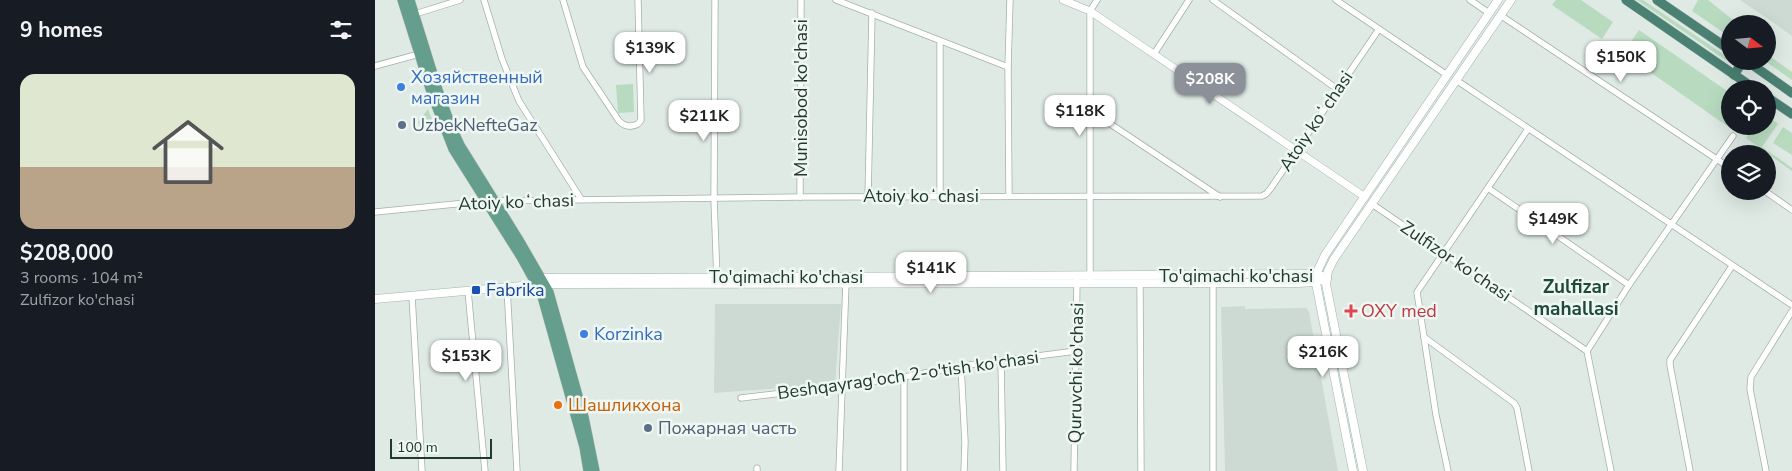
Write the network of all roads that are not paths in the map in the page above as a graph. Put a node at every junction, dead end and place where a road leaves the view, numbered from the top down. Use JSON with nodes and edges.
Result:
{"nodes":[{"id":1,"x":402,"y":0,"type":"edge"},
{"id":2,"x":411,"y":0,"type":"edge"},
{"id":3,"x":461,"y":0,"type":"edge"},
{"id":4,"x":484,"y":0,"type":"edge"},
{"id":5,"x":563,"y":0,"type":"edge"},
{"id":6,"x":638,"y":0,"type":"edge"},
{"id":7,"x":715,"y":0,"type":"edge"},
{"id":8,"x":801,"y":0,"type":"edge"},
{"id":9,"x":836,"y":0,"type":"edge"},
{"id":10,"x":1010,"y":0,"type":"edge"},
{"id":11,"x":1063,"y":0,"type":"edge"},
{"id":12,"x":1097,"y":0,"type":"edge"},
{"id":13,"x":1189,"y":0,"type":"edge"},
{"id":14,"x":1213,"y":0,"type":"edge"},
{"id":15,"x":1336,"y":0,"type":"edge"},
{"id":16,"x":1470,"y":0,"type":"edge"},
{"id":17,"x":1498,"y":0,"type":"edge"},
{"id":18,"x":1511,"y":0,"type":"edge"},
{"id":19,"x":1626,"y":0,"type":"edge"},
{"id":20,"x":1657,"y":0,"type":"edge"},
{"id":21,"x":1090,"y":11,"type":"junction"},
{"id":22,"x":872,"y":13,"type":"junction"},
{"id":23,"x":1489,"y":13,"type":"junction"},
{"id":24,"x":415,"y":14,"type":"junction"},
{"id":25,"x":1500,"y":15,"type":"junction"},
{"id":26,"x":1379,"y":29,"type":"junction"},
{"id":27,"x":940,"y":41,"type":"junction"},
{"id":28,"x":1721,"y":44,"type":"edge"},
{"id":29,"x":419,"y":54,"type":"junction"},
{"id":30,"x":1154,"y":54,"type":"junction"},
{"id":31,"x":375,"y":66,"type":"edge"},
{"id":32,"x":1008,"y":67,"type":"junction"},
{"id":33,"x":1738,"y":70,"type":"edge"},
{"id":34,"x":1759,"y":70,"type":"edge"},
{"id":35,"x":1447,"y":75,"type":"junction"},
{"id":36,"x":1734,"y":75,"type":"junction"},
{"id":37,"x":1456,"y":80,"type":"junction"},
{"id":38,"x":1742,"y":80,"type":"edge"},
{"id":39,"x":1337,"y":89,"type":"junction"},
{"id":40,"x":1789,"y":90,"type":"edge"},
{"id":41,"x":1776,"y":97,"type":"edge"},
{"id":42,"x":1776,"y":103,"type":"edge"},
{"id":43,"x":1091,"y":111,"type":"junction"},
{"id":44,"x":1792,"y":114,"type":"edge"},
{"id":45,"x":1528,"y":129,"type":"junction"},
{"id":46,"x":1733,"y":136,"type":"dead end"},
{"id":47,"x":1296,"y":150,"type":"junction"},
{"id":48,"x":1717,"y":159,"type":"junction"},
{"id":49,"x":1721,"y":162,"type":"edge"},
{"id":50,"x":1488,"y":188,"type":"junction"},
{"id":51,"x":940,"y":196,"type":"junction"},
{"id":52,"x":1009,"y":196,"type":"junction"},
{"id":53,"x":1090,"y":196,"type":"junction"},
{"id":54,"x":800,"y":197,"type":"junction"},
{"id":55,"x":868,"y":197,"type":"junction"},
{"id":56,"x":1220,"y":197,"type":"junction"},
{"id":57,"x":1365,"y":197,"type":"junction"},
{"id":58,"x":581,"y":199,"type":"junction"},
{"id":59,"x":714,"y":199,"type":"junction"},
{"id":60,"x":1776,"y":199,"type":"edge"},
{"id":61,"x":491,"y":201,"type":"junction"},
{"id":62,"x":1372,"y":204,"type":"junction"},
{"id":63,"x":1792,"y":210,"type":"edge"},
{"id":64,"x":375,"y":212,"type":"edge"},
{"id":65,"x":1671,"y":225,"type":"junction"},
{"id":66,"x":1444,"y":252,"type":"junction"},
{"id":67,"x":1732,"y":266,"type":"junction"},
{"id":68,"x":1316,"y":278,"type":"junction"},
{"id":69,"x":1327,"y":278,"type":"junction"},
{"id":70,"x":1077,"y":279,"type":"junction"},
{"id":71,"x":1090,"y":279,"type":"junction"},
{"id":72,"x":1213,"y":279,"type":"junction"},
{"id":73,"x":717,"y":280,"type":"junction"},
{"id":74,"x":845,"y":280,"type":"junction"},
{"id":75,"x":542,"y":282,"type":"junction"},
{"id":76,"x":1140,"y":283,"type":"junction"},
{"id":77,"x":1629,"y":285,"type":"junction"},
{"id":78,"x":507,"y":287,"type":"junction"},
{"id":79,"x":468,"y":291,"type":"junction"},
{"id":80,"x":412,"y":296,"type":"junction"},
{"id":81,"x":375,"y":300,"type":"edge"},
{"id":82,"x":1792,"y":305,"type":"edge"},
{"id":83,"x":1792,"y":312,"type":"edge"},
{"id":84,"x":1424,"y":338,"type":"junction"},
{"id":85,"x":1075,"y":351,"type":"junction"},
{"id":86,"x":1587,"y":352,"type":"junction"},
{"id":87,"x":1001,"y":360,"type":"junction"},
{"id":88,"x":961,"y":366,"type":"junction"},
{"id":89,"x":904,"y":377,"type":"junction"},
{"id":90,"x":843,"y":386,"type":"junction"},
{"id":91,"x":741,"y":398,"type":"dead end"},
{"id":92,"x":422,"y":471,"type":"edge"},
{"id":93,"x":485,"y":471,"type":"edge"},
{"id":94,"x":517,"y":471,"type":"edge"},
{"id":95,"x":588,"y":471,"type":"edge"},
{"id":96,"x":595,"y":471,"type":"edge"},
{"id":97,"x":839,"y":471,"type":"edge"},
{"id":98,"x":904,"y":471,"type":"edge"},
{"id":99,"x":964,"y":471,"type":"edge"},
{"id":100,"x":1003,"y":471,"type":"edge"},
{"id":101,"x":1075,"y":471,"type":"edge"},
{"id":102,"x":1141,"y":471,"type":"edge"},
{"id":103,"x":1213,"y":471,"type":"edge"},
{"id":104,"x":1353,"y":471,"type":"edge"},
{"id":105,"x":1363,"y":471,"type":"edge"},
{"id":106,"x":1448,"y":471,"type":"edge"},
{"id":107,"x":1529,"y":471,"type":"edge"},
{"id":108,"x":1611,"y":471,"type":"edge"},
{"id":109,"x":1690,"y":471,"type":"edge"},
{"id":110,"x":1766,"y":471,"type":"edge"}],
"edges":[{"from":1,"to":29,"type":"main road"},
{"from":2,"to":24,"type":"main road"},
{"from":3,"to":24,"type":"street"},
{"from":4,"to":58,"type":"street"},
{"from":5,"to":6,"type":"street"},
{"from":7,"to":59,"type":"street"},
{"from":8,"to":54,"type":"street","name":"Munisobod ko'chasi"},
{"from":9,"to":22,"type":"street"},
{"from":10,"to":32,"type":"street"},
{"from":11,"to":21,"type":"street"},
{"from":12,"to":21,"type":"street"},
{"from":13,"to":30,"type":"street"},
{"from":14,"to":39,"type":"street"},
{"from":15,"to":26,"type":"street"},
{"from":16,"to":23,"type":"street"},
{"from":17,"to":23,"type":"main road"},
{"from":18,"to":25,"type":"main road"},
{"from":19,"to":36,"type":"highway"},
{"from":20,"to":28,"type":"highway"},
{"from":21,"to":30,"type":"street"},
{"from":21,"to":43,"type":"street"},
{"from":22,"to":27,"type":"street"},
{"from":22,"to":55,"type":"street"},
{"from":23,"to":35,"type":"main road"},
{"from":24,"to":61,"type":"main road"},
{"from":25,"to":37,"type":"main road"},
{"from":25,"to":48,"type":"street"},
{"from":26,"to":35,"type":"street"},
{"from":26,"to":39,"type":"street","name":"Atoiy koʻchasi"},
{"from":27,"to":32,"type":"street"},
{"from":27,"to":51,"type":"street"},
{"from":29,"to":31,"type":"street"},
{"from":29,"to":61,"type":"main road"},
{"from":30,"to":47,"type":"street"},
{"from":32,"to":52,"type":"street"},
{"from":33,"to":36,"type":"highway"},
{"from":34,"to":40,"type":"highway"},
{"from":35,"to":57,"type":"main road"},
{"from":36,"to":38,"type":"highway"},
{"from":37,"to":45,"type":"street"},
{"from":37,"to":62,"type":"main road"},
{"from":39,"to":47,"type":"street","name":"Atoiy koʻchasi"},
{"from":40,"to":41,"type":"highway"},
{"from":42,"to":44,"type":"highway"},
{"from":43,"to":53,"type":"street"},
{"from":43,"to":56,"type":"street"},
{"from":45,"to":50,"type":"street"},
{"from":45,"to":65,"type":"street"},
{"from":46,"to":48,"type":"street"},
{"from":47,"to":56,"type":"street","name":"Atoiy koʻchasi"},
{"from":47,"to":57,"type":"street"},
{"from":48,"to":49,"type":"street"},
{"from":48,"to":65,"type":"street"},
{"from":50,"to":66,"type":"street"},
{"from":50,"to":77,"type":"street"},
{"from":51,"to":52,"type":"street","name":"Atoiy koʻchasi"},
{"from":51,"to":55,"type":"street","name":"Atoiy koʻchasi"},
{"from":52,"to":53,"type":"street","name":"Atoiy koʻchasi"},
{"from":53,"to":56,"type":"street","name":"Atoiy koʻchasi"},
{"from":53,"to":71,"type":"street"},
{"from":54,"to":55,"type":"street","name":"Atoiy koʻchasi"},
{"from":54,"to":59,"type":"street","name":"Atoiy koʻchasi"},
{"from":57,"to":68,"type":"main road"},
{"from":58,"to":59,"type":"street","name":"Atoiy koʻchasi"},
{"from":58,"to":61,"type":"street","name":"Atoiy koʻchasi"},
{"from":59,"to":73,"type":"street"},
{"from":60,"to":63,"type":"street"},
{"from":61,"to":64,"type":"street","name":"Atoiy koʻchasi"},
{"from":61,"to":75,"type":"main road"},
{"from":62,"to":66,"type":"street","name":"Zulfizor ko'chasi"},
{"from":62,"to":69,"type":"main road"},
{"from":65,"to":67,"type":"street"},
{"from":65,"to":77,"type":"street"},
{"from":66,"to":84,"type":"street"},
{"from":66,"to":86,"type":"street","name":"Zulfizor ko'chasi"},
{"from":67,"to":82,"type":"street"},
{"from":67,"to":109,"type":"street"},
{"from":68,"to":69,"type":"main road","name":"To'qimachi ko'chasi"},
{"from":68,"to":72,"type":"main road","name":"To'qimachi ko'chasi"},
{"from":68,"to":104,"type":"main road"},
{"from":69,"to":105,"type":"main road"},
{"from":70,"to":71,"type":"main road","name":"To'qimachi ko'chasi"},
{"from":70,"to":74,"type":"main road","name":"To'qimachi ko'chasi"},
{"from":70,"to":85,"type":"street","name":"Quruvchi ko'chasi"},
{"from":71,"to":72,"type":"main road","name":"To'qimachi ko'chasi"},
{"from":71,"to":76,"type":"main road","name":"To'qimachi ko'chasi"},
{"from":72,"to":76,"type":"main road","name":"To'qimachi ko'chasi"},
{"from":72,"to":103,"type":"street"},
{"from":73,"to":74,"type":"main road","name":"To'qimachi ko'chasi"},
{"from":73,"to":75,"type":"main road","name":"To'qimachi ko'chasi"},
{"from":74,"to":90,"type":"street"},
{"from":75,"to":78,"type":"main road","name":"To'qimachi ko'chasi"},
{"from":75,"to":95,"type":"main road"},
{"from":75,"to":96,"type":"main road"},
{"from":76,"to":102,"type":"street"},
{"from":77,"to":86,"type":"street"},
{"from":78,"to":79,"type":"main road","name":"To'qimachi ko'chasi"},
{"from":78,"to":94,"type":"street"},
{"from":79,"to":80,"type":"main road","name":"To'qimachi ko'chasi"},
{"from":79,"to":93,"type":"street"},
{"from":80,"to":81,"type":"main road","name":"To'qimachi ko'chasi"},
{"from":80,"to":92,"type":"street"},
{"from":83,"to":110,"type":"street"},
{"from":84,"to":106,"type":"street"},
{"from":84,"to":107,"type":"street"},
{"from":85,"to":87,"type":"street","name":"Beshqayrag'och 2-o'tish ko'chasi"},
{"from":85,"to":101,"type":"street","name":"Quruvchi ko'chasi"},
{"from":86,"to":108,"type":"street"},
{"from":87,"to":88,"type":"street","name":"Beshqayrag'och 2-o'tish ko'chasi"},
{"from":87,"to":100,"type":"street"},
{"from":88,"to":89,"type":"street","name":"Beshqayrag'och 2-o'tish ko'chasi"},
{"from":88,"to":99,"type":"street"},
{"from":89,"to":90,"type":"street","name":"Beshqayrag'och 2-o'tish ko'chasi"},
{"from":89,"to":98,"type":"street"},
{"from":90,"to":91,"type":"street","name":"Beshqayrag'och 2-o'tish ko'chasi"},
{"from":90,"to":97,"type":"street"}]}
